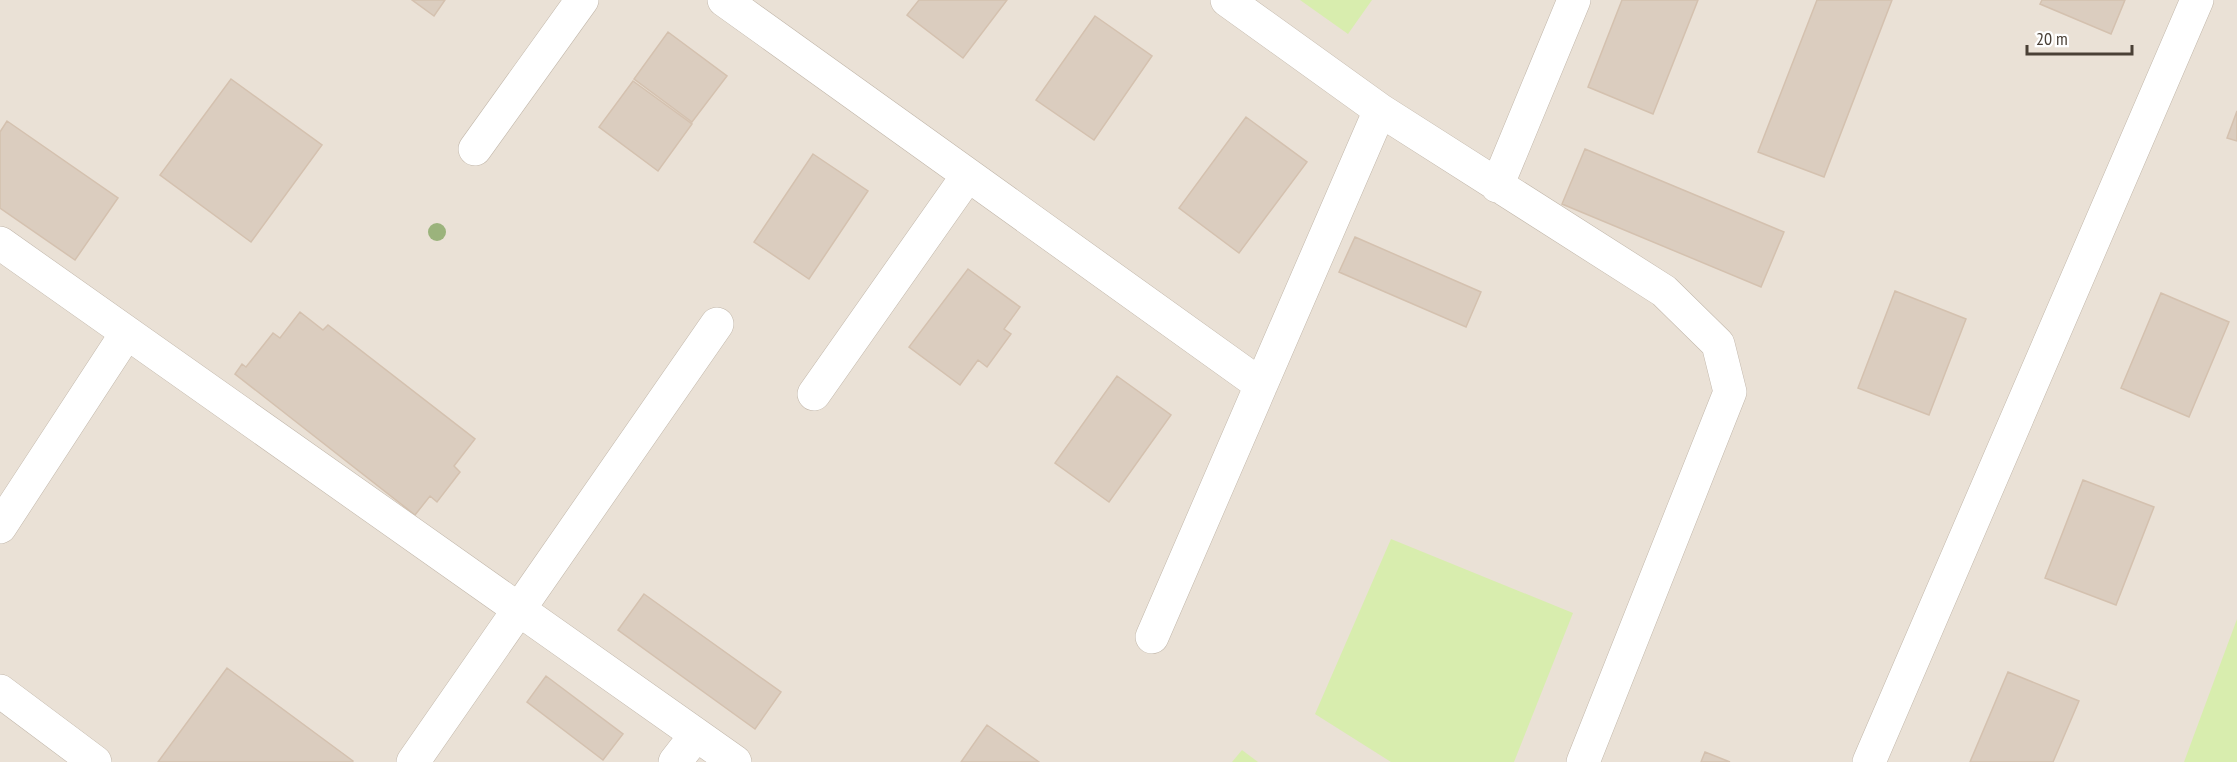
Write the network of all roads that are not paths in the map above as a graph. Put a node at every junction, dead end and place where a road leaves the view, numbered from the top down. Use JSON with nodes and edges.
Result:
{"nodes":[{"id":1,"x":582,"y":0,"type":"edge"},
{"id":2,"x":724,"y":0,"type":"edge"},
{"id":3,"x":1227,"y":0,"type":"edge"},
{"id":4,"x":1574,"y":0,"type":"edge"},
{"id":5,"x":2197,"y":0,"type":"edge"},
{"id":6,"x":1380,"y":110,"type":"junction"},
{"id":7,"x":475,"y":149,"type":"dead end"},
{"id":8,"x":968,"y":175,"type":"junction"},
{"id":9,"x":1497,"y":186,"type":"junction"},
{"id":10,"x":0,"y":243,"type":"edge"},
{"id":11,"x":717,"y":324,"type":"dead end"},
{"id":12,"x":126,"y":334,"type":"junction"},
{"id":13,"x":1261,"y":385,"type":"junction"},
{"id":14,"x":814,"y":394,"type":"dead end"},
{"id":15,"x":0,"y":527,"type":"edge"},
{"id":16,"x":519,"y":610,"type":"junction"},
{"id":17,"x":1152,"y":637,"type":"dead end"},
{"id":18,"x":0,"y":691,"type":"edge"},
{"id":19,"x":696,"y":735,"type":"junction"},
{"id":20,"x":95,"y":762,"type":"edge"},
{"id":21,"x":413,"y":762,"type":"edge"},
{"id":22,"x":675,"y":762,"type":"edge"},
{"id":23,"x":735,"y":762,"type":"edge"},
{"id":24,"x":1583,"y":762,"type":"edge"},
{"id":25,"x":1869,"y":762,"type":"edge"}],
"edges":[{"from":1,"to":7,"type":"lane"},
{"from":2,"to":8,"type":"lane"},
{"from":3,"to":6,"type":"lane"},
{"from":4,"to":9,"type":"lane"},
{"from":5,"to":25,"type":"lane"},
{"from":6,"to":9,"type":"lane"},
{"from":6,"to":13,"type":"lane"},
{"from":8,"to":13,"type":"lane"},
{"from":8,"to":14,"type":"lane"},
{"from":9,"to":24,"type":"lane"},
{"from":10,"to":12,"type":"lane"},
{"from":11,"to":16,"type":"lane"},
{"from":12,"to":15,"type":"lane"},
{"from":12,"to":16,"type":"lane"},
{"from":13,"to":17,"type":"lane"},
{"from":16,"to":19,"type":"lane"},
{"from":16,"to":21,"type":"lane"},
{"from":18,"to":20,"type":"lane"},
{"from":19,"to":22,"type":"lane"},
{"from":19,"to":23,"type":"lane"}]}
